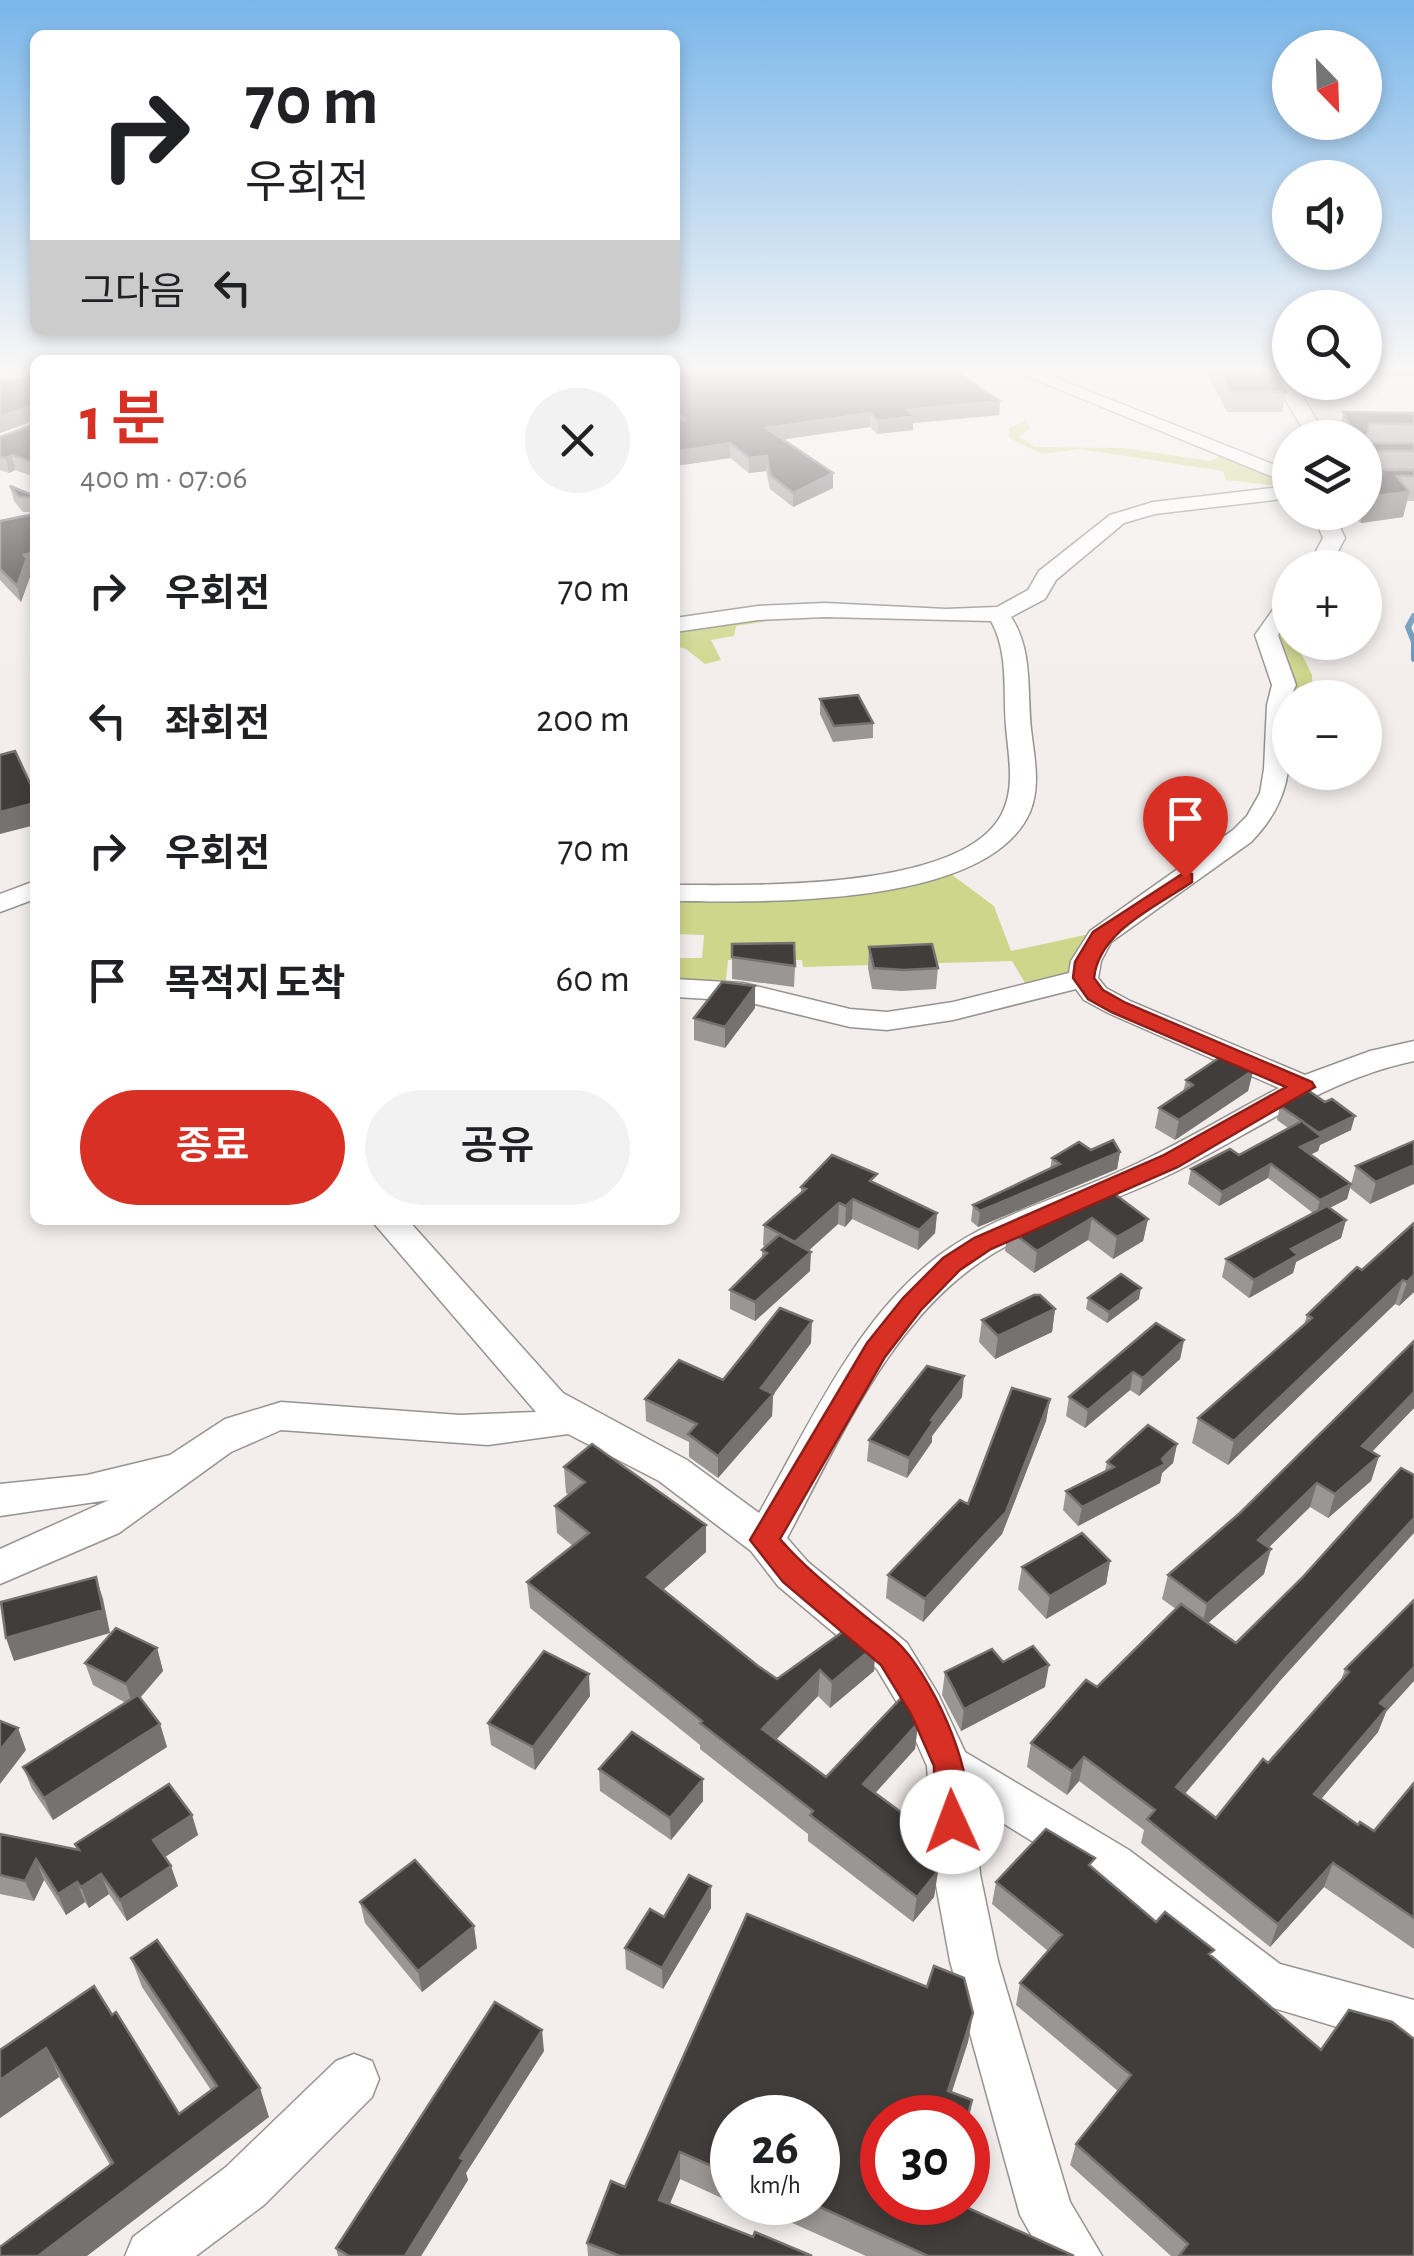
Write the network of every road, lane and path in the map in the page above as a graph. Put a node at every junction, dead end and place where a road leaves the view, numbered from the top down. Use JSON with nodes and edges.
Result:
{"nodes":[{"id":1,"x":1272,"y":494,"type":"edge"},
{"id":2,"x":998,"y":614,"type":"junction"},
{"id":3,"x":680,"y":624,"type":"edge"},
{"id":4,"x":1272,"y":627,"type":"edge"},
{"id":5,"x":1272,"y":652,"type":"edge"},
{"id":6,"x":1275,"y":660,"type":"edge"},
{"id":7,"x":30,"y":890,"type":"edge"},
{"id":8,"x":680,"y":893,"type":"edge"},
{"id":9,"x":0,"y":904,"type":"edge"},
{"id":10,"x":1084,"y":978,"type":"junction"},
{"id":11,"x":680,"y":988,"type":"edge"},
{"id":12,"x":1414,"y":1052,"type":"edge"},
{"id":13,"x":1304,"y":1087,"type":"junction"},
{"id":14,"x":392,"y":1225,"type":"edge"},
{"id":15,"x":570,"y":1419,"type":"junction"},
{"id":16,"x":188,"y":1466,"type":"junction"},
{"id":17,"x":0,"y":1500,"type":"edge"},
{"id":18,"x":764,"y":1540,"type":"junction"},
{"id":19,"x":0,"y":1567,"type":"edge"},
{"id":20,"x":949,"y":1766,"type":"junction"},
{"id":21,"x":1414,"y":2025,"type":"edge"},
{"id":22,"x":354,"y":2079,"type":"dead end"},
{"id":23,"x":152,"y":2256,"type":"edge"},
{"id":24,"x":1075,"y":2256,"type":"edge"}],
"edges":[{"from":1,"to":2,"type":"street"},
{"from":2,"to":3,"type":"street"},
{"from":2,"to":8,"type":"street"},
{"from":4,"to":5,"type":"street"},
{"from":6,"to":10,"type":"street"},
{"from":7,"to":9,"type":"street"},
{"from":10,"to":11,"type":"street"},
{"from":10,"to":13,"type":"street"},
{"from":12,"to":13,"type":"street"},
{"from":13,"to":18,"type":"street"},
{"from":14,"to":15,"type":"street"},
{"from":15,"to":16,"type":"street"},
{"from":15,"to":18,"type":"street"},
{"from":16,"to":17,"type":"street"},
{"from":16,"to":19,"type":"street"},
{"from":18,"to":20,"type":"street"},
{"from":20,"to":21,"type":"street"},
{"from":20,"to":24,"type":"street"},
{"from":22,"to":23,"type":"street"}]}
